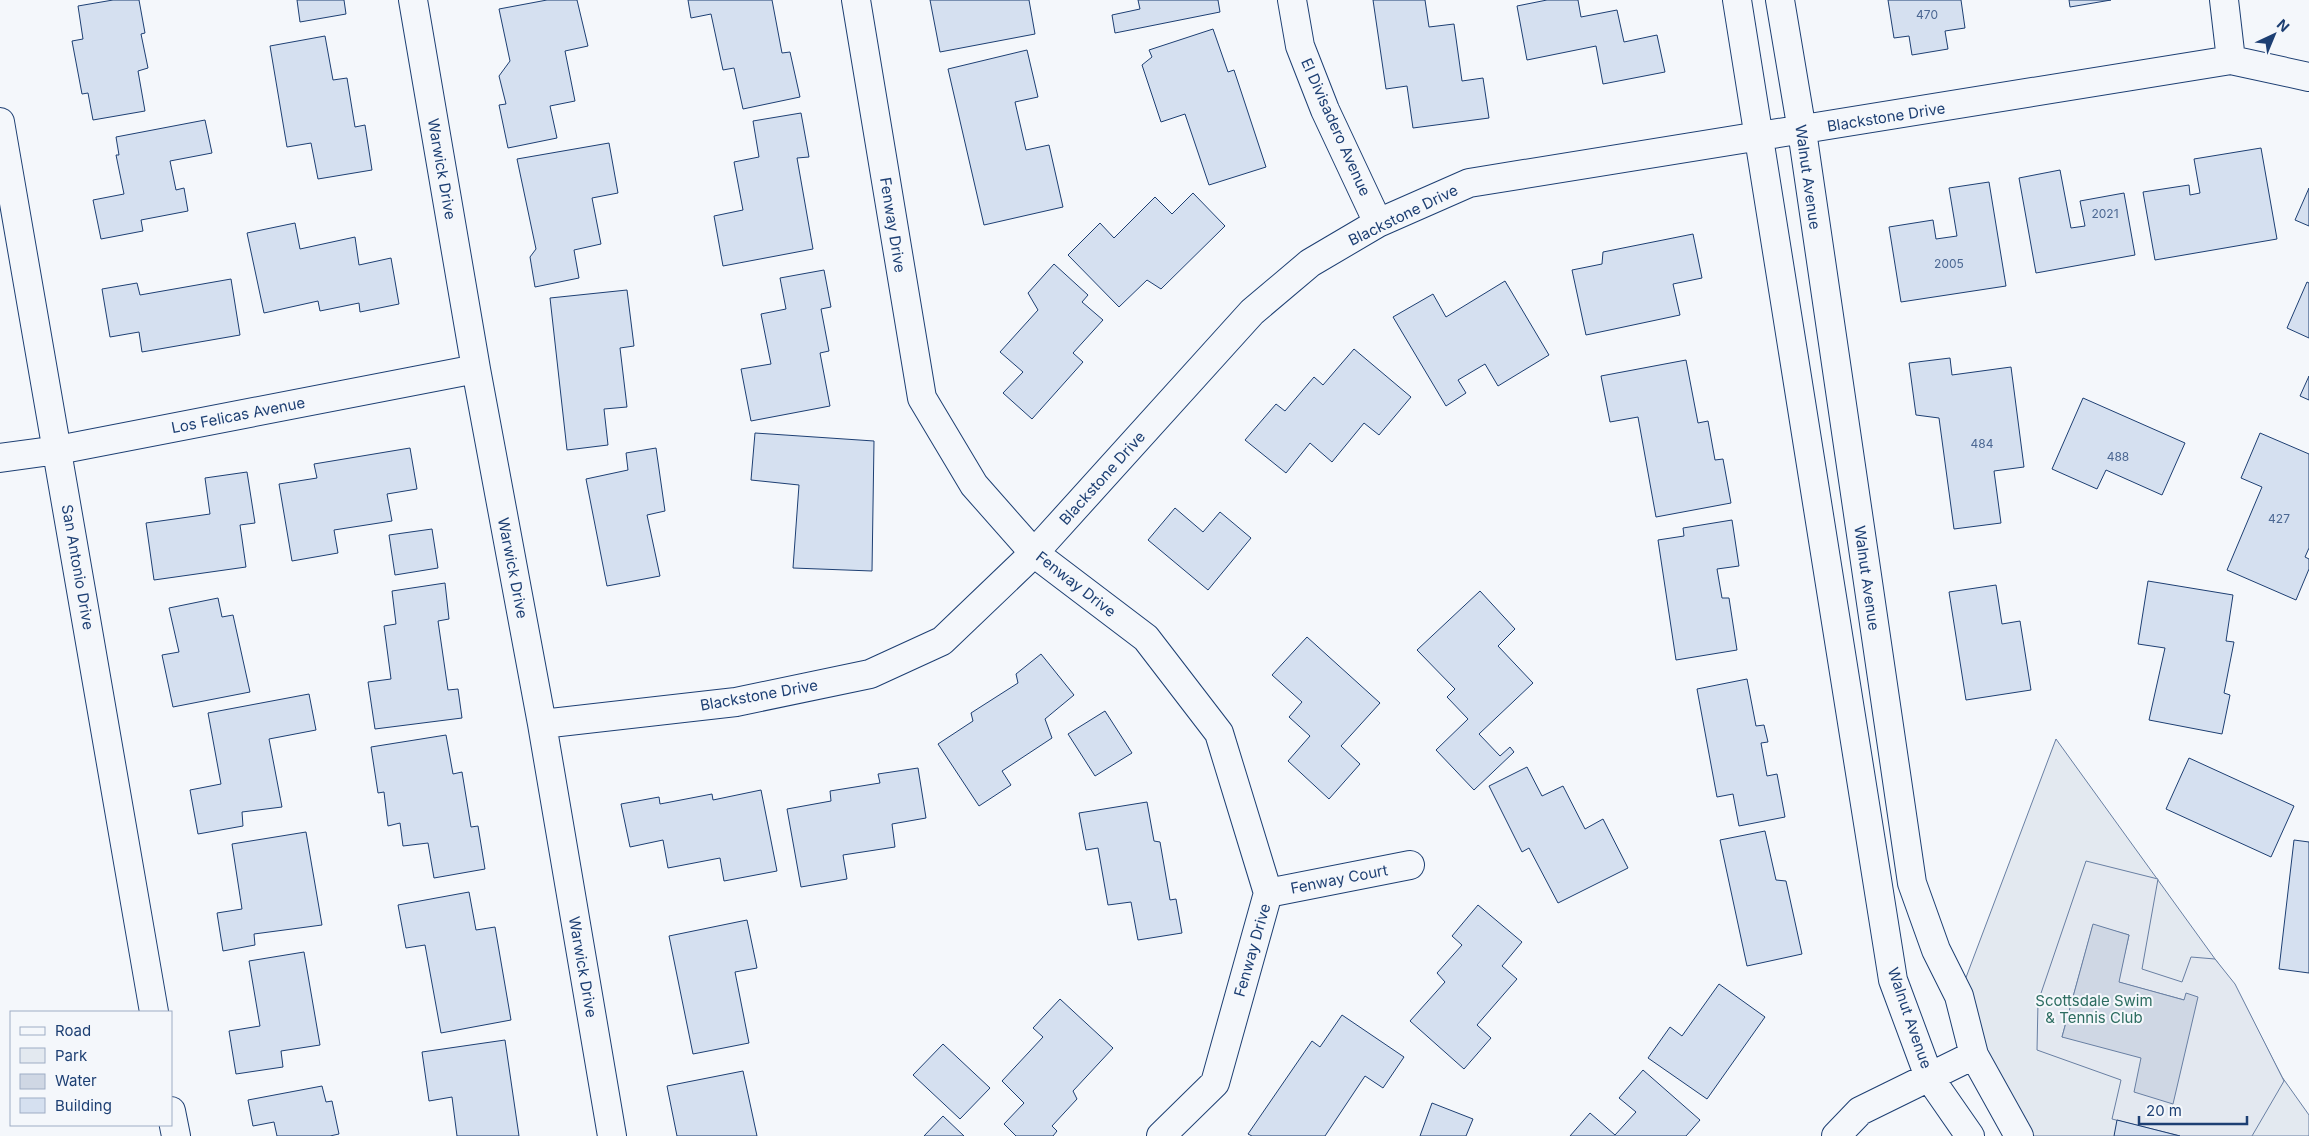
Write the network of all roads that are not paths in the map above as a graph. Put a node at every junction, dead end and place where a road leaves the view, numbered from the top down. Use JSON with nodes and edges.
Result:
{"nodes":[{"id":1,"x":414,"y":0,"type":"edge"},
{"id":2,"x":856,"y":0,"type":"edge"},
{"id":3,"x":1292,"y":0,"type":"edge"},
{"id":4,"x":1737,"y":0,"type":"edge"},
{"id":5,"x":1780,"y":0,"type":"edge"},
{"id":6,"x":2224,"y":0,"type":"edge"},
{"id":7,"x":2231,"y":60,"type":"junction"},
{"id":8,"x":2309,"y":77,"type":"edge"},
{"id":9,"x":0,"y":122,"type":"edge"},
{"id":10,"x":1802,"y":131,"type":"junction"},
{"id":11,"x":1759,"y":137,"type":"junction"},
{"id":12,"x":1378,"y":223,"type":"junction"},
{"id":13,"x":476,"y":369,"type":"junction"},
{"id":14,"x":58,"y":450,"type":"junction"},
{"id":15,"x":0,"y":458,"type":"edge"},
{"id":16,"x":1034,"y":553,"type":"junction"},
{"id":17,"x":542,"y":724,"type":"junction"},
{"id":18,"x":1410,"y":865,"type":"dead end"},
{"id":19,"x":1268,"y":893,"type":"junction"},
{"id":20,"x":154,"y":1011,"type":"edge"},
{"id":21,"x":1974,"y":1055,"type":"junction"},
{"id":22,"x":1929,"y":1077,"type":"junction"},
{"id":23,"x":172,"y":1116,"type":"edge"},
{"id":24,"x":176,"y":1136,"type":"edge"},
{"id":25,"x":612,"y":1136,"type":"edge"},
{"id":26,"x":1161,"y":1136,"type":"edge"},
{"id":27,"x":1836,"y":1136,"type":"edge"},
{"id":28,"x":1970,"y":1136,"type":"edge"},
{"id":29,"x":2019,"y":1136,"type":"edge"}],
"edges":[{"from":1,"to":13,"type":"street","name":"Warwick Drive"},
{"from":2,"to":16,"type":"street","name":"Fenway Drive"},
{"from":3,"to":12,"type":"street","name":"El Divisadero Avenue"},
{"from":4,"to":11,"type":"street","name":"Walnut Avenue"},
{"from":5,"to":10,"type":"street","name":"Walnut Avenue"},
{"from":6,"to":7,"type":"street"},
{"from":7,"to":8,"type":"street","name":"Blackstone Drive"},
{"from":7,"to":10,"type":"street","name":"Blackstone Drive"},
{"from":9,"to":14,"type":"street","name":"San Antonio Drive"},
{"from":10,"to":11,"type":"street","name":"Blackstone Drive"},
{"from":10,"to":21,"type":"street","name":"Walnut Avenue"},
{"from":11,"to":12,"type":"street","name":"Blackstone Drive"},
{"from":11,"to":22,"type":"street","name":"Walnut Avenue"},
{"from":12,"to":16,"type":"street","name":"Blackstone Drive"},
{"from":13,"to":14,"type":"street","name":"Los Felicas Avenue"},
{"from":13,"to":17,"type":"street","name":"Warwick Drive"},
{"from":14,"to":15,"type":"street","name":"Los Felicas Avenue"},
{"from":14,"to":20,"type":"street","name":"San Antonio Drive"},
{"from":16,"to":17,"type":"street","name":"Blackstone Drive"},
{"from":16,"to":19,"type":"street","name":"Fenway Drive"},
{"from":17,"to":25,"type":"street","name":"Warwick Drive"},
{"from":18,"to":19,"type":"street","name":"Fenway Court"},
{"from":19,"to":26,"type":"street","name":"Fenway Drive"},
{"from":21,"to":22,"type":"street"},
{"from":21,"to":29,"type":"street","name":"Walnut Avenue"},
{"from":22,"to":27,"type":"street"},
{"from":22,"to":28,"type":"street","name":"Walnut Avenue"},
{"from":23,"to":24,"type":"street"}]}
